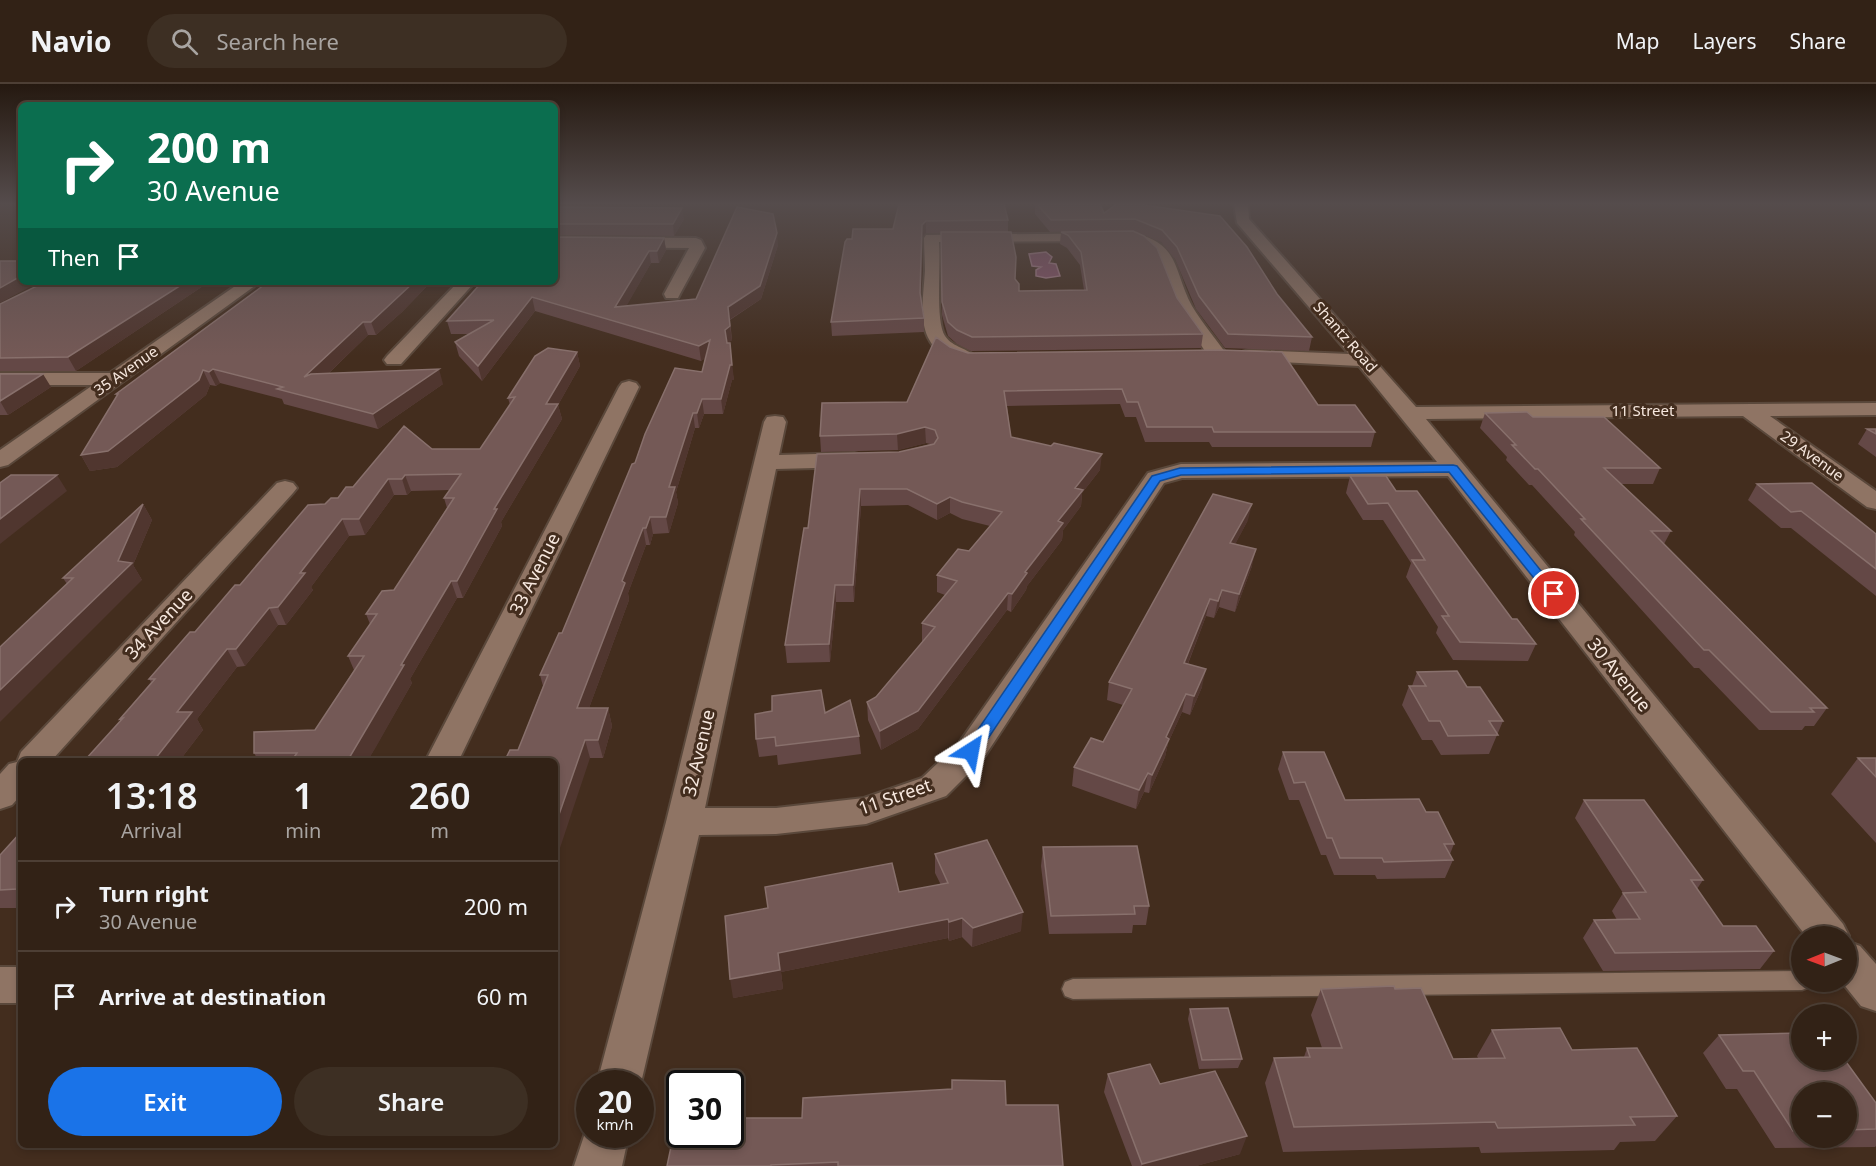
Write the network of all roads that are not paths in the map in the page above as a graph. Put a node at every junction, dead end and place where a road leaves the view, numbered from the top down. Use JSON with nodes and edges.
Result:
{"nodes":[{"id":1,"x":693,"y":254,"type":"edge"},
{"id":2,"x":932,"y":254,"type":"edge"},
{"id":3,"x":1162,"y":254,"type":"edge"},
{"id":4,"x":1272,"y":254,"type":"edge"},
{"id":5,"x":248,"y":285,"type":"edge"},
{"id":6,"x":464,"y":285,"type":"edge"},
{"id":7,"x":672,"y":294,"type":"dead end"},
{"id":8,"x":1197,"y":356,"type":"edge"},
{"id":9,"x":1218,"y":356,"type":"junction"},
{"id":10,"x":394,"y":360,"type":"dead end"},
{"id":11,"x":981,"y":360,"type":"edge"},
{"id":12,"x":1366,"y":361,"type":"junction"},
{"id":13,"x":115,"y":379,"type":"junction"},
{"id":14,"x":0,"y":380,"type":"edge"},
{"id":15,"x":629,"y":387,"type":"dead end"},
{"id":16,"x":1876,"y":409,"type":"edge"},
{"id":17,"x":1748,"y":410,"type":"junction"},
{"id":18,"x":1410,"y":413,"type":"junction"},
{"id":19,"x":774,"y":422,"type":"dead end"},
{"id":20,"x":0,"y":460,"type":"edge"},
{"id":21,"x":877,"y":460,"type":"edge"},
{"id":22,"x":766,"y":462,"type":"junction"},
{"id":23,"x":1453,"y":469,"type":"junction"},
{"id":24,"x":285,"y":488,"type":"dead end"},
{"id":25,"x":1876,"y":502,"type":"edge"},
{"id":26,"x":35,"y":758,"type":"edge"},
{"id":27,"x":443,"y":758,"type":"edge"},
{"id":28,"x":18,"y":776,"type":"edge"},
{"id":29,"x":0,"y":796,"type":"edge"},
{"id":30,"x":684,"y":822,"type":"junction"},
{"id":31,"x":1821,"y":926,"type":"edge"},
{"id":32,"x":1791,"y":980,"type":"edge"},
{"id":33,"x":0,"y":985,"type":"edge"},
{"id":34,"x":18,"y":985,"type":"edge"},
{"id":35,"x":1072,"y":989,"type":"dead end"},
{"id":36,"x":622,"y":1070,"type":"edge"},
{"id":37,"x":602,"y":1148,"type":"edge"},
{"id":38,"x":598,"y":1166,"type":"edge"}],
"edges":[{"from":1,"to":7,"type":"street"},
{"from":2,"to":11,"type":"street"},
{"from":3,"to":9,"type":"street"},
{"from":4,"to":12,"type":"street","name":"Shantz Road"},
{"from":5,"to":13,"type":"street","name":"35 Avenue"},
{"from":6,"to":10,"type":"street"},
{"from":8,"to":9,"type":"street"},
{"from":9,"to":12,"type":"street"},
{"from":12,"to":18,"type":"street","name":"Shantz Road"},
{"from":13,"to":14,"type":"street"},
{"from":13,"to":20,"type":"street","name":"35 Avenue"},
{"from":15,"to":27,"type":"street","name":"33 Avenue"},
{"from":16,"to":17,"type":"street","name":"11 Street"},
{"from":17,"to":18,"type":"street","name":"11 Street"},
{"from":17,"to":25,"type":"street","name":"29 Avenue"},
{"from":18,"to":23,"type":"street","name":"30 Avenue"},
{"from":19,"to":22,"type":"street","name":"32 Avenue"},
{"from":21,"to":22,"type":"street"},
{"from":22,"to":30,"type":"street","name":"32 Avenue"},
{"from":23,"to":30,"type":"street","name":"11 Street"},
{"from":23,"to":31,"type":"street","name":"30 Avenue"},
{"from":24,"to":26,"type":"street","name":"34 Avenue"},
{"from":28,"to":29,"type":"street"},
{"from":30,"to":36,"type":"street","name":"32 Avenue"},
{"from":32,"to":35,"type":"lane"},
{"from":33,"to":34,"type":"street"},
{"from":37,"to":38,"type":"street"}]}
